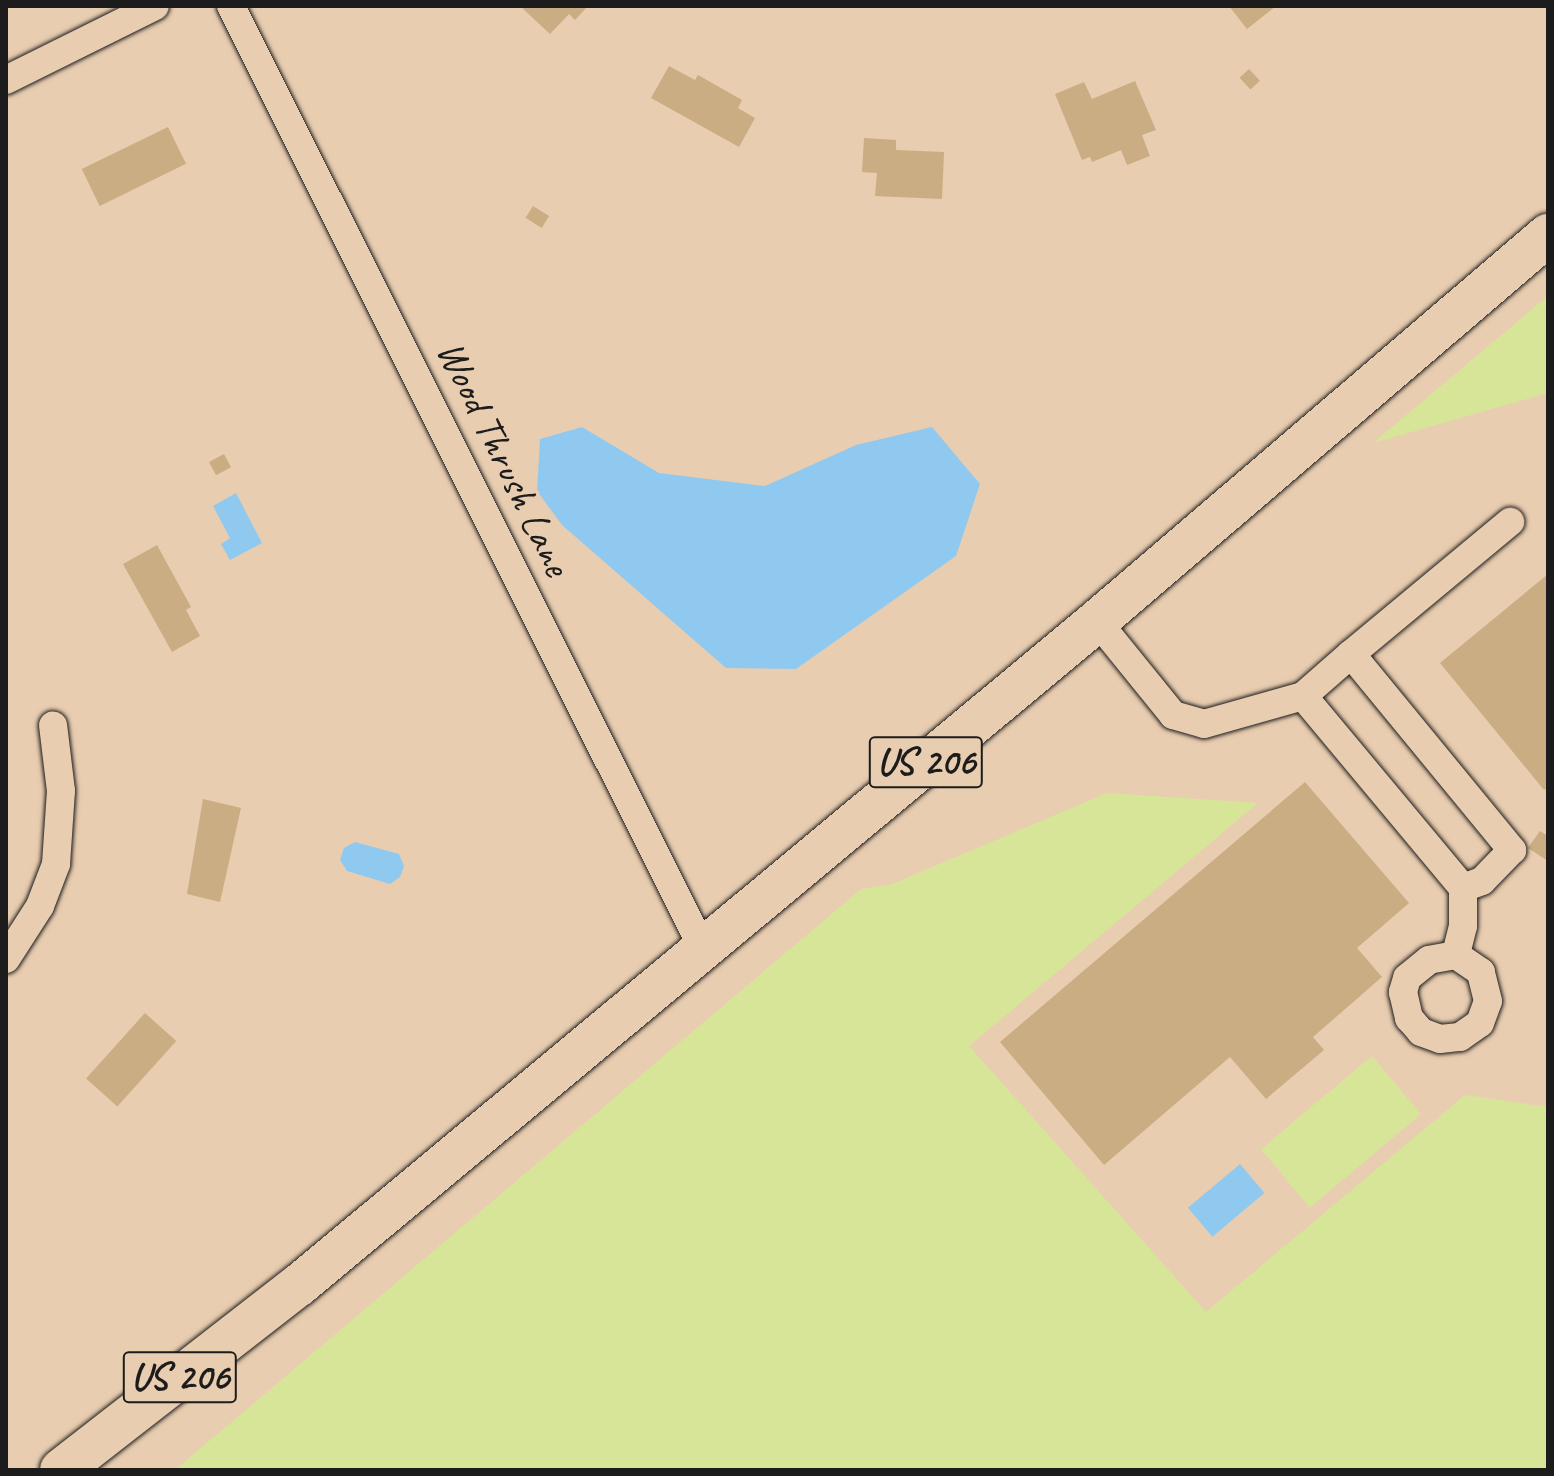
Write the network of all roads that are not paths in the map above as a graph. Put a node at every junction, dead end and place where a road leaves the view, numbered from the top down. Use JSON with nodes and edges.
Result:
{"nodes":[{"id":1,"x":155,"y":6,"type":"edge"},
{"id":2,"x":231,"y":6,"type":"edge"},
{"id":3,"x":6,"y":80,"type":"edge"},
{"id":4,"x":1548,"y":235,"type":"edge"},
{"id":5,"x":1510,"y":522,"type":"dead end"},
{"id":6,"x":1097,"y":621,"type":"junction"},
{"id":7,"x":1351,"y":654,"type":"junction"},
{"id":8,"x":1303,"y":696,"type":"junction"},
{"id":9,"x":53,"y":725,"type":"dead end"},
{"id":10,"x":1463,"y":888,"type":"junction"},
{"id":11,"x":702,"y":947,"type":"junction"},
{"id":12,"x":1456,"y":955,"type":"dead end"},
{"id":13,"x":6,"y":959,"type":"edge"},
{"id":14,"x":61,"y":1470,"type":"edge"}],
"edges":[{"from":1,"to":3,"type":"street"},
{"from":2,"to":11,"type":"street","name":"Wood Thrush Lane"},
{"from":4,"to":6,"type":"highway","number":"US 206"},
{"from":5,"to":7,"type":"street"},
{"from":6,"to":8,"type":"street"},
{"from":6,"to":11,"type":"highway","number":"US 206"},
{"from":7,"to":8,"type":"street"},
{"from":7,"to":10,"type":"street"},
{"from":8,"to":10,"type":"street"},
{"from":9,"to":13,"type":"street"},
{"from":10,"to":12,"type":"street"},
{"from":11,"to":14,"type":"highway","number":"US 206"}]}
